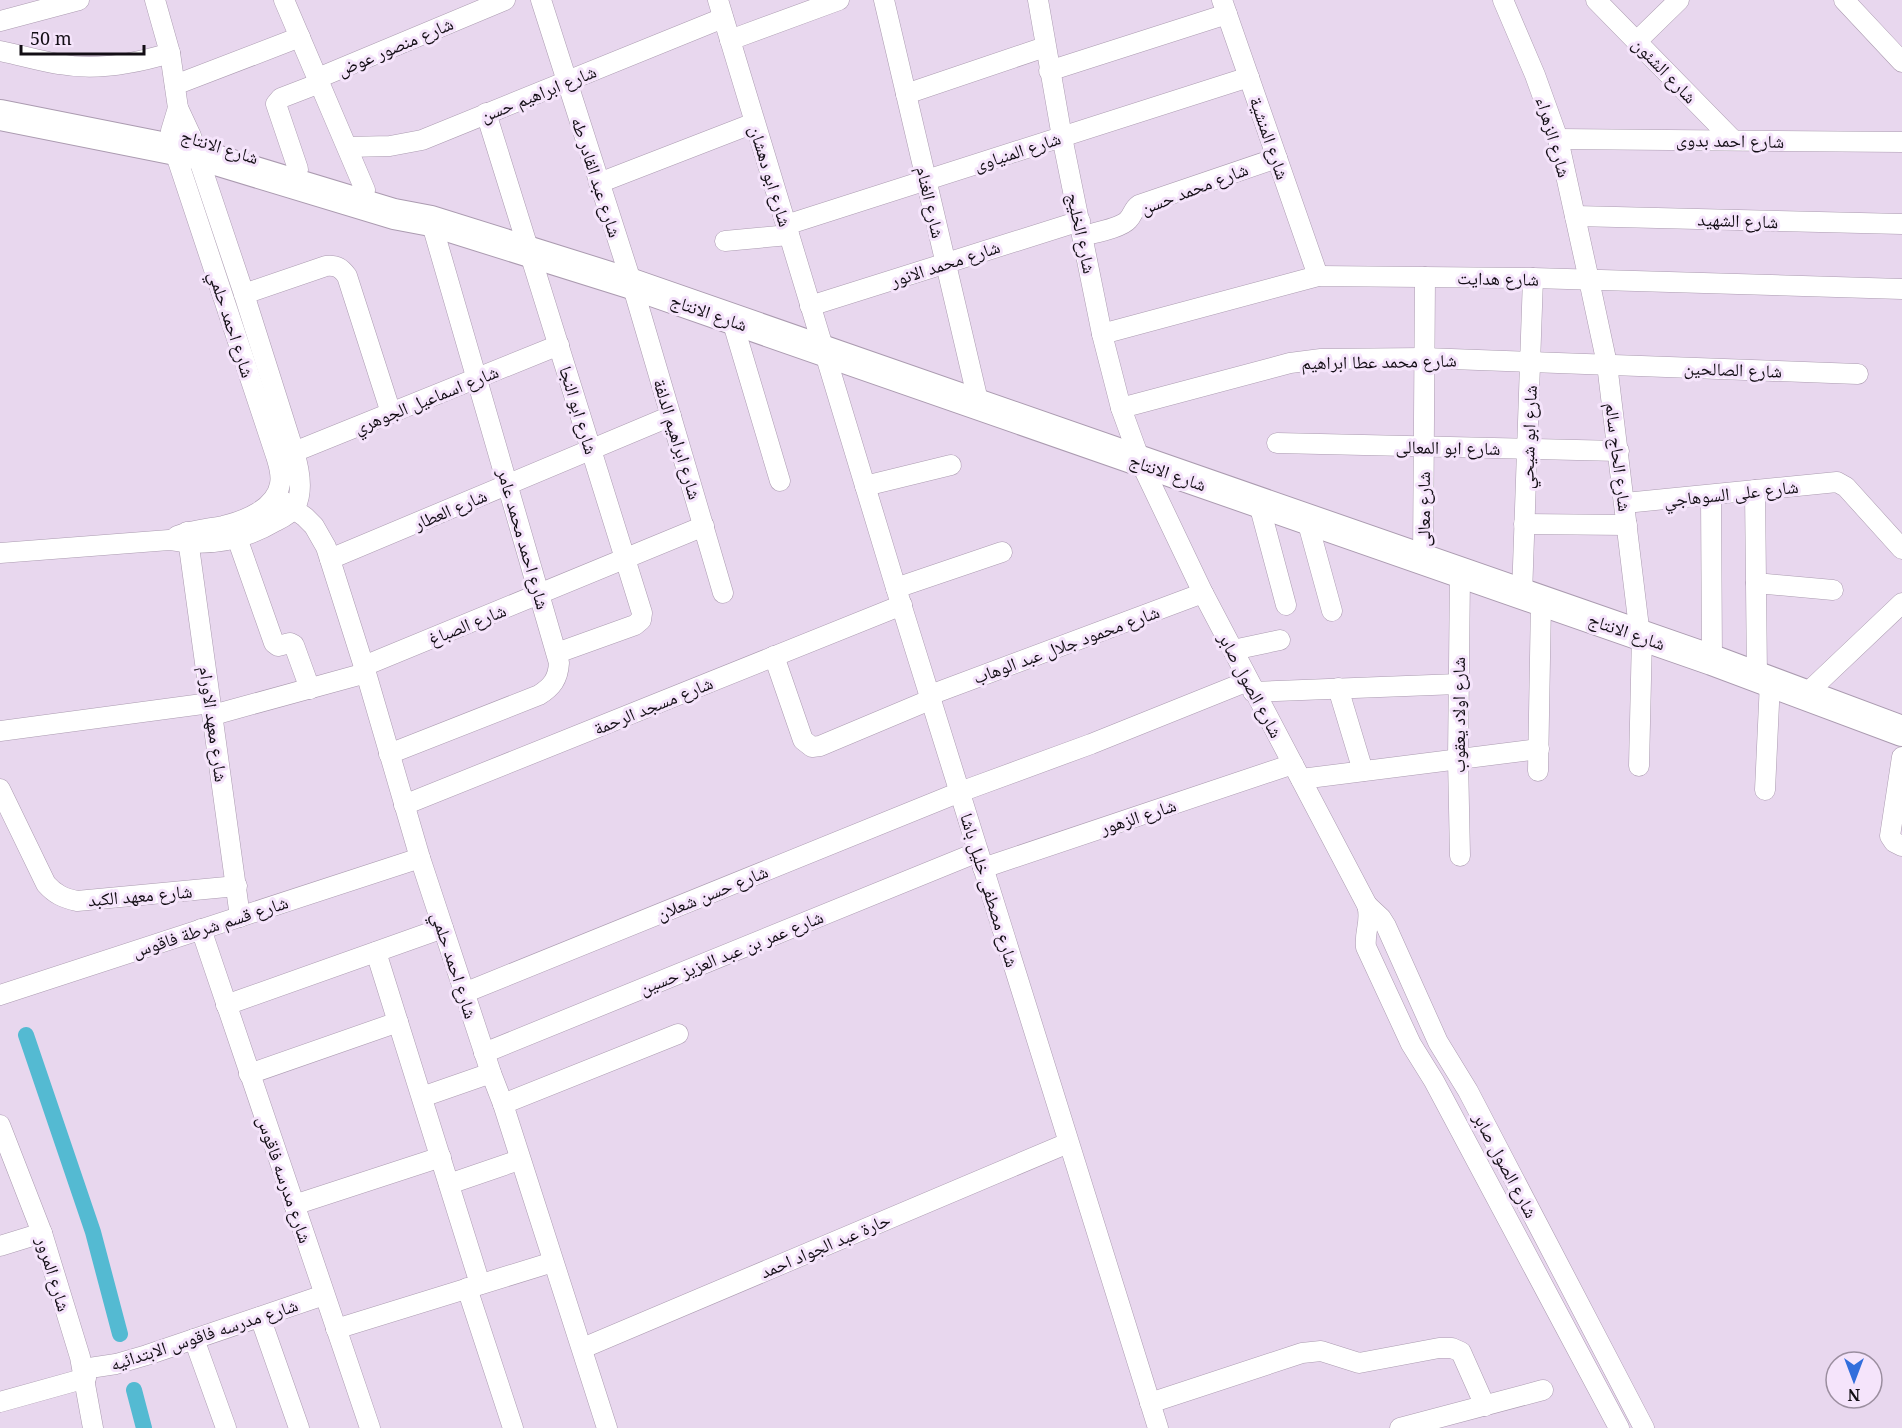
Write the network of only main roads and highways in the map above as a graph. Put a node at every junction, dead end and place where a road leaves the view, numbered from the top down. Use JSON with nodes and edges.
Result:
{"nodes":[{"id":1,"x":0,"y":99,"type":"edge"},
{"id":2,"x":0,"y":116,"type":"edge"},
{"id":3,"x":182,"y":135,"type":"junction"},
{"id":4,"x":431,"y":221,"type":"junction"},
{"id":5,"x":1902,"y":731,"type":"edge"}],
"edges":[{"from":1,"to":3,"type":"main road","name":"شارع الانتاج"},
{"from":2,"to":3,"type":"main road","name":"شارع الانتاج"},
{"from":3,"to":4,"type":"main road","name":"شارع الانتاج"},
{"from":3,"to":4,"type":"main road","name":"شارع الانتاج"},
{"from":4,"to":5,"type":"main road","name":"شارع الانتاج"}]}
